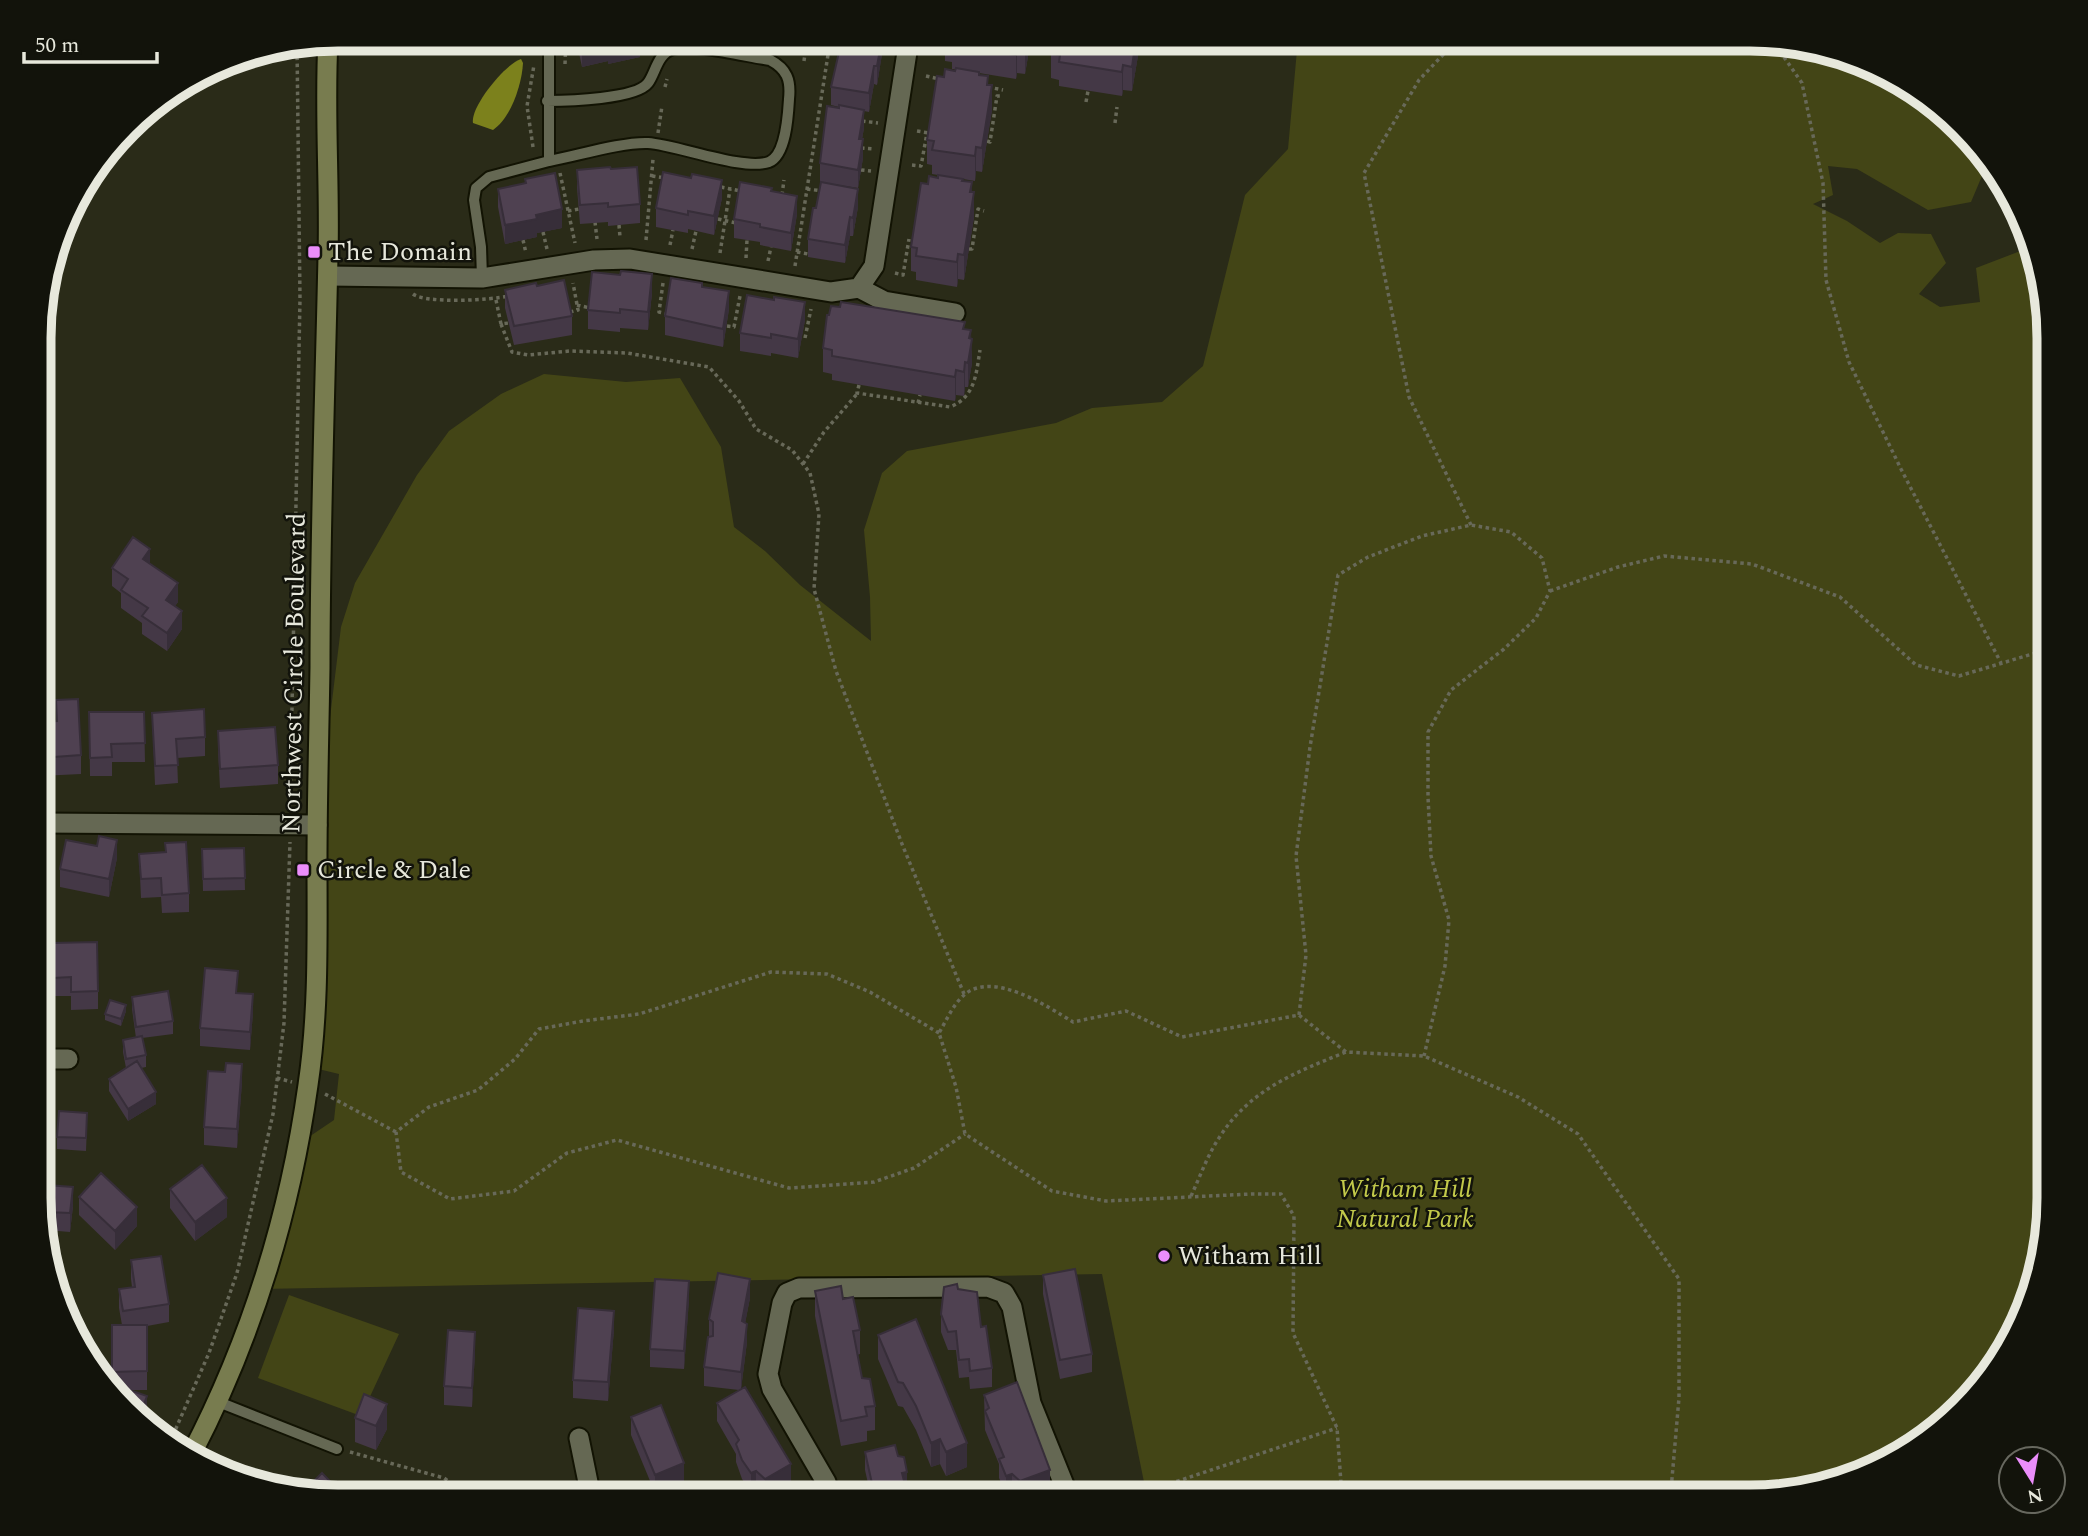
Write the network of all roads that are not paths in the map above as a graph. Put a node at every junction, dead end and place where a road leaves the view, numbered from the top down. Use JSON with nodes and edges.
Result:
{"nodes":[{"id":1,"x":328,"y":51,"type":"edge"},
{"id":2,"x":549,"y":51,"type":"edge"},
{"id":3,"x":669,"y":51,"type":"edge"},
{"id":4,"x":712,"y":51,"type":"edge"},
{"id":5,"x":907,"y":51,"type":"edge"},
{"id":6,"x":547,"y":101,"type":"junction"},
{"id":7,"x":549,"y":161,"type":"junction"},
{"id":8,"x":328,"y":276,"type":"junction"},
{"id":9,"x":482,"y":278,"type":"junction"},
{"id":10,"x":859,"y":288,"type":"junction"},
{"id":11,"x":956,"y":313,"type":"dead end"},
{"id":12,"x":51,"y":823,"type":"edge"},
{"id":13,"x":317,"y":825,"type":"junction"},
{"id":14,"x":51,"y":1059,"type":"edge"},
{"id":15,"x":68,"y":1059,"type":"dead end"},
{"id":16,"x":216,"y":1401,"type":"junction"},
{"id":17,"x":579,"y":1438,"type":"dead end"},
{"id":18,"x":194,"y":1447,"type":"edge"},
{"id":19,"x":337,"y":1449,"type":"road end"},
{"id":20,"x":589,"y":1485,"type":"edge"},
{"id":21,"x":826,"y":1485,"type":"edge"},
{"id":22,"x":1064,"y":1485,"type":"edge"}],
"edges":[{"from":1,"to":8,"type":"main road","name":"Northwest Circle Boulevard"},
{"from":2,"to":6,"type":"lane"},
{"from":3,"to":6,"type":"lane"},
{"from":4,"to":7,"type":"lane"},
{"from":5,"to":10,"type":"street"},
{"from":6,"to":7,"type":"lane"},
{"from":7,"to":9,"type":"lane"},
{"from":8,"to":9,"type":"street"},
{"from":8,"to":13,"type":"main road","name":"Northwest Circle Boulevard"},
{"from":9,"to":10,"type":"street"},
{"from":10,"to":11,"type":"street"},
{"from":12,"to":13,"type":"street"},
{"from":13,"to":16,"type":"main road","name":"Northwest Circle Boulevard"},
{"from":14,"to":15,"type":"street"},
{"from":16,"to":18,"type":"main road","name":"Northwest Circle Boulevard"},
{"from":16,"to":19,"type":"lane"},
{"from":17,"to":20,"type":"street"},
{"from":21,"to":22,"type":"street"}]}
